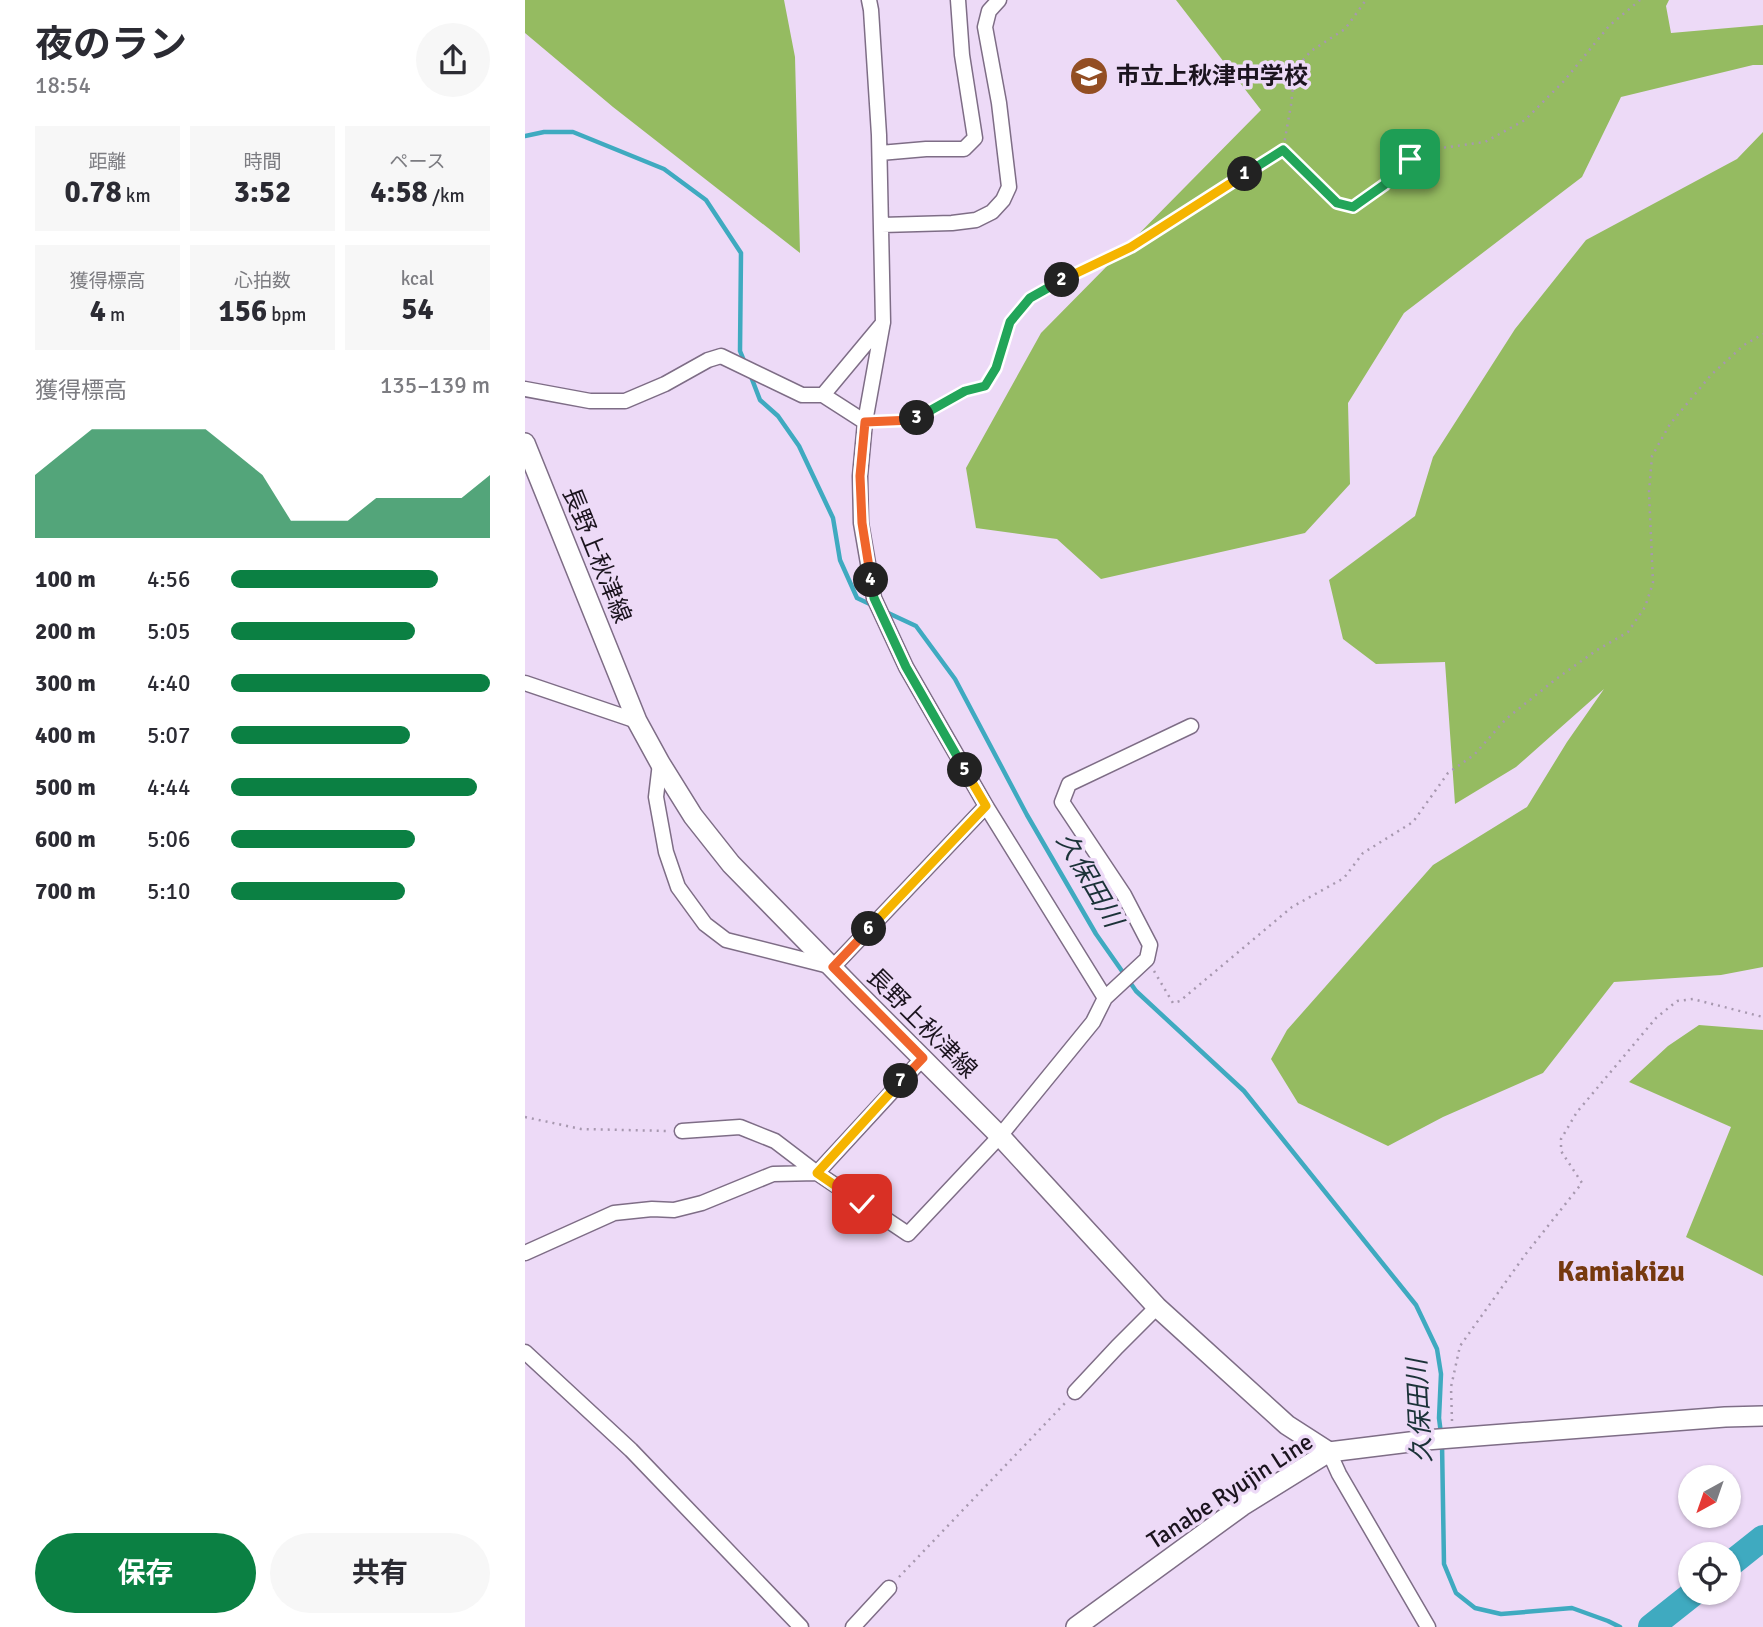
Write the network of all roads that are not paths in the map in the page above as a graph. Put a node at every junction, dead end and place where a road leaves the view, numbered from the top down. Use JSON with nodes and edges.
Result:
{"nodes":[{"id":1,"x":869,"y":0,"type":"edge"},
{"id":2,"x":958,"y":0,"type":"edge"},
{"id":3,"x":999,"y":0,"type":"edge"},
{"id":4,"x":880,"y":153,"type":"junction"},
{"id":5,"x":882,"y":225,"type":"junction"},
{"id":6,"x":883,"y":322,"type":"junction"},
{"id":7,"x":525,"y":389,"type":"edge"},
{"id":8,"x":823,"y":395,"type":"junction"},
{"id":9,"x":865,"y":422,"type":"junction"},
{"id":10,"x":525,"y":443,"type":"edge"},
{"id":11,"x":525,"y":683,"type":"edge"},
{"id":12,"x":637,"y":721,"type":"junction"},
{"id":13,"x":1191,"y":726,"type":"dead end"},
{"id":14,"x":660,"y":763,"type":"junction"},
{"id":15,"x":986,"y":806,"type":"junction"},
{"id":16,"x":833,"y":967,"type":"junction"},
{"id":17,"x":1105,"y":998,"type":"junction"},
{"id":18,"x":923,"y":1058,"type":"junction"},
{"id":19,"x":682,"y":1131,"type":"road end"},
{"id":20,"x":1000,"y":1136,"type":"junction"},
{"id":21,"x":817,"y":1173,"type":"junction"},
{"id":22,"x":525,"y":1253,"type":"edge"},
{"id":23,"x":1157,"y":1307,"type":"junction"},
{"id":24,"x":525,"y":1352,"type":"edge"},
{"id":25,"x":1075,"y":1392,"type":"road end"},
{"id":26,"x":1763,"y":1416,"type":"edge"},
{"id":27,"x":1329,"y":1452,"type":"junction"},
{"id":28,"x":889,"y":1588,"type":"road end"},
{"id":29,"x":801,"y":1627,"type":"edge"},
{"id":30,"x":853,"y":1627,"type":"edge"},
{"id":31,"x":1076,"y":1627,"type":"edge"},
{"id":32,"x":1428,"y":1627,"type":"edge"}],
"edges":[{"from":1,"to":4,"type":"street"},
{"from":2,"to":4,"type":"street"},
{"from":3,"to":5,"type":"street"},
{"from":4,"to":5,"type":"street"},
{"from":5,"to":6,"type":"street"},
{"from":6,"to":8,"type":"street"},
{"from":6,"to":9,"type":"street"},
{"from":7,"to":8,"type":"street"},
{"from":8,"to":9,"type":"street"},
{"from":9,"to":15,"type":"street"},
{"from":10,"to":12,"type":"main road","name":"長野上秋津線"},
{"from":11,"to":12,"type":"street"},
{"from":12,"to":14,"type":"main road","name":"長野上秋津線"},
{"from":13,"to":17,"type":"street"},
{"from":14,"to":16,"type":"main road","name":"長野上秋津線"},
{"from":14,"to":16,"type":"street"},
{"from":15,"to":16,"type":"street"},
{"from":15,"to":17,"type":"street"},
{"from":16,"to":18,"type":"main road","name":"長野上秋津線"},
{"from":17,"to":20,"type":"street"},
{"from":18,"to":20,"type":"main road","name":"長野上秋津線"},
{"from":18,"to":21,"type":"street"},
{"from":19,"to":21,"type":"street"},
{"from":20,"to":21,"type":"street"},
{"from":20,"to":23,"type":"main road","name":"長野上秋津線"},
{"from":21,"to":22,"type":"street"},
{"from":23,"to":25,"type":"street"},
{"from":23,"to":27,"type":"main road","name":"長野上秋津線"},
{"from":24,"to":29,"type":"street"},
{"from":26,"to":27,"type":"main road","name":"Tanabe Ryujin Line"},
{"from":27,"to":31,"type":"main road","name":"Tanabe Ryujin Line"},
{"from":27,"to":32,"type":"street"},
{"from":28,"to":30,"type":"street"}]}
